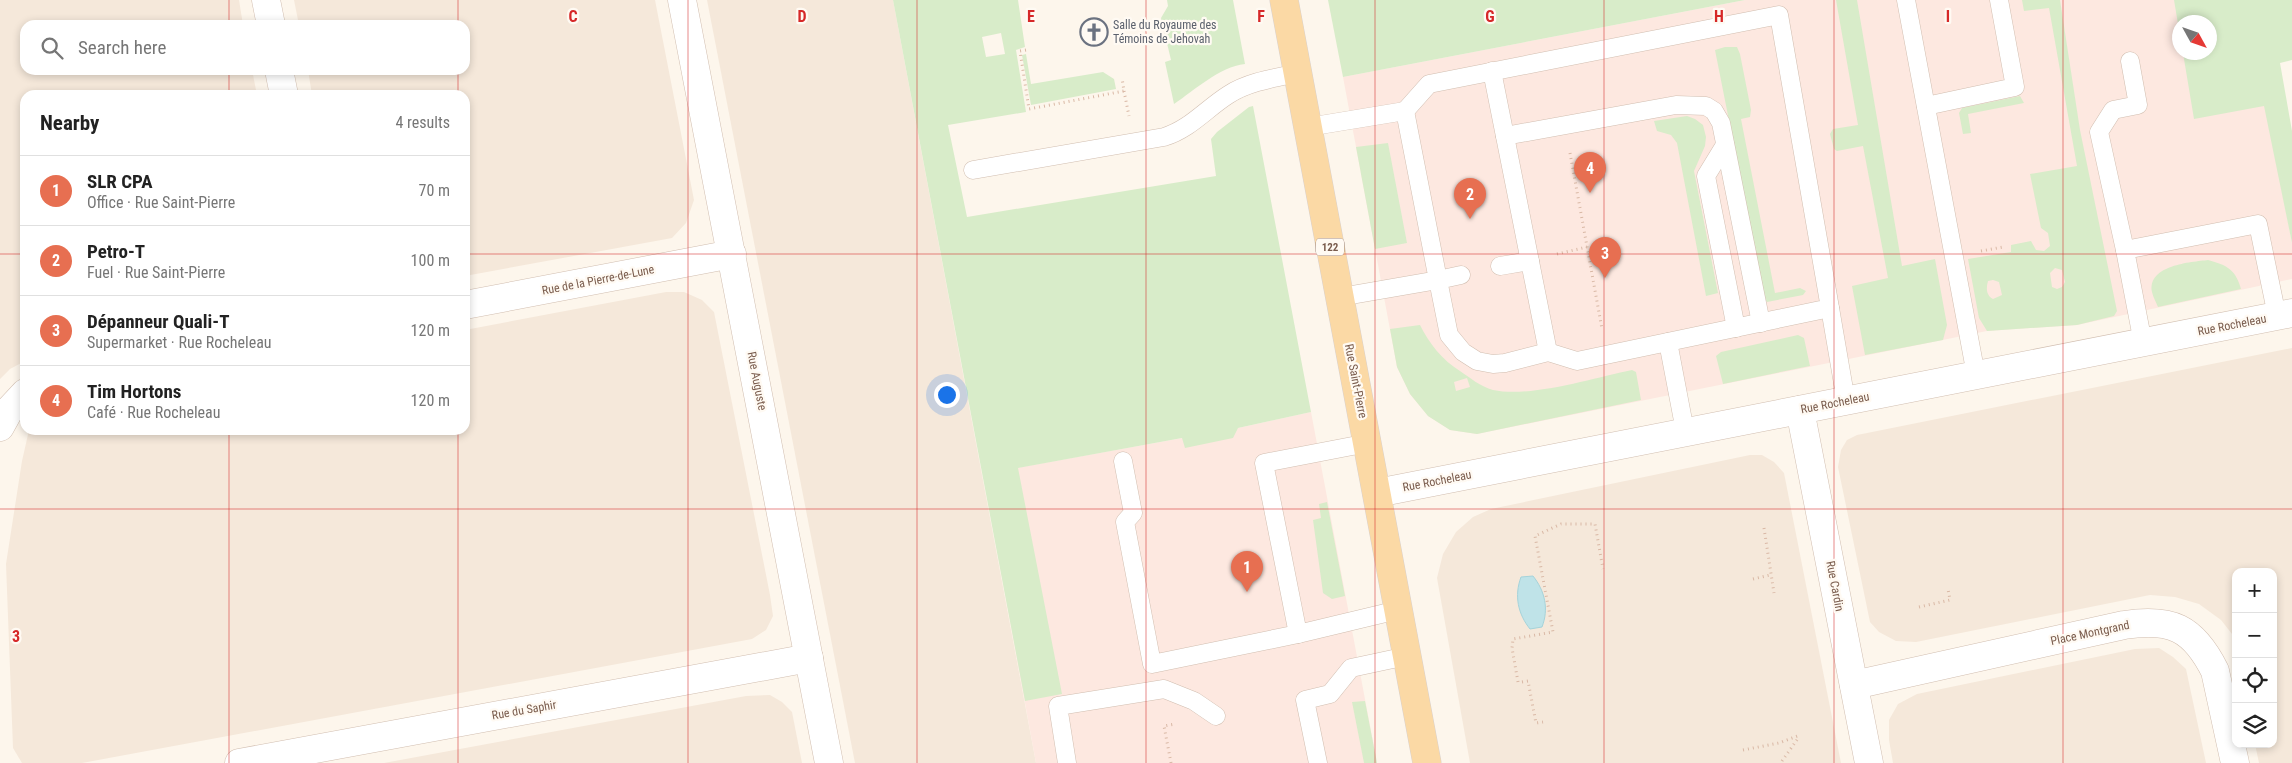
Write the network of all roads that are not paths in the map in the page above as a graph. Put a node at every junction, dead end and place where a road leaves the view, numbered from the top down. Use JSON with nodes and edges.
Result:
{"nodes":[{"id":1,"x":266,"y":0,"type":"edge"},
{"id":2,"x":682,"y":0,"type":"edge"},
{"id":3,"x":1284,"y":0,"type":"edge"},
{"id":4,"x":1906,"y":0,"type":"edge"},
{"id":5,"x":2000,"y":0,"type":"edge"},
{"id":6,"x":270,"y":20,"type":"edge"},
{"id":7,"x":2130,"y":60,"type":"dead end"},
{"id":8,"x":1492,"y":71,"type":"junction"},
{"id":9,"x":1298,"y":73,"type":"junction"},
{"id":10,"x":281,"y":75,"type":"edge"},
{"id":11,"x":283,"y":90,"type":"edge"},
{"id":12,"x":1926,"y":106,"type":"junction"},
{"id":13,"x":1405,"y":110,"type":"junction"},
{"id":14,"x":1308,"y":127,"type":"junction"},
{"id":15,"x":1505,"y":136,"type":"junction"},
{"id":16,"x":1725,"y":145,"type":"junction"},
{"id":17,"x":973,"y":170,"type":"dead end"},
{"id":18,"x":2125,"y":250,"type":"junction"},
{"id":19,"x":732,"y":254,"type":"junction"},
{"id":20,"x":1530,"y":261,"type":"junction"},
{"id":21,"x":1500,"y":266,"type":"dead end"},
{"id":22,"x":1461,"y":276,"type":"dead end"},
{"id":23,"x":1438,"y":280,"type":"junction"},
{"id":24,"x":1340,"y":297,"type":"junction"},
{"id":25,"x":470,"y":304,"type":"edge"},
{"id":26,"x":1830,"y":308,"type":"junction"},
{"id":27,"x":2284,"y":314,"type":"edge"},
{"id":28,"x":1761,"y":323,"type":"junction"},
{"id":29,"x":1736,"y":328,"type":"junction"},
{"id":30,"x":1668,"y":342,"type":"junction"},
{"id":31,"x":2143,"y":343,"type":"junction"},
{"id":32,"x":1548,"y":352,"type":"junction"},
{"id":33,"x":1976,"y":375,"type":"junction"},
{"id":34,"x":20,"y":398,"type":"edge"},
{"id":35,"x":1846,"y":401,"type":"junction"},
{"id":36,"x":1800,"y":410,"type":"junction"},
{"id":37,"x":0,"y":427,"type":"edge"},
{"id":38,"x":1685,"y":431,"type":"junction"},
{"id":39,"x":1368,"y":443,"type":"junction"},
{"id":40,"x":1123,"y":461,"type":"dead end"},
{"id":41,"x":1377,"y":493,"type":"junction"},
{"id":42,"x":1398,"y":610,"type":"junction"},
{"id":43,"x":1298,"y":634,"type":"junction"},
{"id":44,"x":1407,"y":656,"type":"junction"},
{"id":45,"x":809,"y":658,"type":"junction"},
{"id":46,"x":1854,"y":685,"type":"junction"},
{"id":47,"x":1216,"y":716,"type":"dead end"},
{"id":48,"x":239,"y":763,"type":"edge"},
{"id":49,"x":829,"y":763,"type":"edge"},
{"id":50,"x":1067,"y":763,"type":"edge"},
{"id":51,"x":1318,"y":763,"type":"edge"},
{"id":52,"x":1427,"y":763,"type":"edge"},
{"id":53,"x":1869,"y":763,"type":"edge"},
{"id":54,"x":2234,"y":763,"type":"edge"}],
"edges":[{"from":1,"to":6,"type":"street"},
{"from":2,"to":19,"type":"street","name":"Rue Auguste"},
{"from":3,"to":9,"type":"main road","name":"Rue Saint-Pierre","number":"122"},
{"from":4,"to":12,"type":"lane"},
{"from":5,"to":12,"type":"lane"},
{"from":7,"to":18,"type":"lane"},
{"from":8,"to":13,"type":"lane"},
{"from":8,"to":15,"type":"lane"},
{"from":8,"to":26,"type":"lane"},
{"from":9,"to":14,"type":"main road","name":"Rue Saint-Pierre","number":"122"},
{"from":9,"to":17,"type":"lane"},
{"from":10,"to":11,"type":"street"},
{"from":12,"to":33,"type":"lane"},
{"from":13,"to":14,"type":"lane"},
{"from":13,"to":23,"type":"lane"},
{"from":14,"to":24,"type":"main road","name":"Rue Saint-Pierre","number":"122"},
{"from":15,"to":16,"type":"lane"},
{"from":15,"to":20,"type":"lane"},
{"from":16,"to":28,"type":"lane"},
{"from":16,"to":29,"type":"lane"},
{"from":18,"to":27,"type":"lane"},
{"from":18,"to":31,"type":"lane"},
{"from":19,"to":25,"type":"street","name":"Rue de la Pierre-de-Lune"},
{"from":19,"to":45,"type":"street","name":"Rue Auguste"},
{"from":20,"to":21,"type":"lane"},
{"from":20,"to":32,"type":"lane"},
{"from":22,"to":23,"type":"lane"},
{"from":23,"to":24,"type":"lane"},
{"from":23,"to":32,"type":"lane"},
{"from":24,"to":39,"type":"main road","name":"Rue Saint-Pierre","number":"122"},
{"from":26,"to":28,"type":"lane"},
{"from":26,"to":35,"type":"lane"},
{"from":27,"to":31,"type":"street","name":"Rue Rocheleau"},
{"from":28,"to":29,"type":"lane"},
{"from":29,"to":30,"type":"lane"},
{"from":30,"to":32,"type":"lane"},
{"from":30,"to":38,"type":"lane"},
{"from":31,"to":33,"type":"street","name":"Rue Rocheleau"},
{"from":33,"to":35,"type":"street","name":"Rue Rocheleau"},
{"from":34,"to":37,"type":"street"},
{"from":35,"to":36,"type":"street","name":"Rue Rocheleau"},
{"from":36,"to":38,"type":"street","name":"Rue Rocheleau"},
{"from":36,"to":46,"type":"street","name":"Rue Cardin"},
{"from":38,"to":41,"type":"street","name":"Rue Rocheleau"},
{"from":39,"to":41,"type":"main road","name":"Rue Saint-Pierre","number":"122"},
{"from":39,"to":43,"type":"lane"},
{"from":40,"to":43,"type":"lane"},
{"from":41,"to":42,"type":"main road","name":"Rue Saint-Pierre","number":"122"},
{"from":42,"to":43,"type":"lane"},
{"from":42,"to":44,"type":"main road","name":"Rue Saint-Pierre","number":"122"},
{"from":44,"to":51,"type":"lane"},
{"from":44,"to":52,"type":"main road","name":"Rue Saint-Pierre","number":"122"},
{"from":45,"to":48,"type":"street","name":"Rue du Saphir"},
{"from":45,"to":49,"type":"street","name":"Rue Auguste"},
{"from":46,"to":53,"type":"street","name":"Rue Cardin"},
{"from":46,"to":54,"type":"street","name":"Place Montgrand"},
{"from":47,"to":50,"type":"lane"}]}
